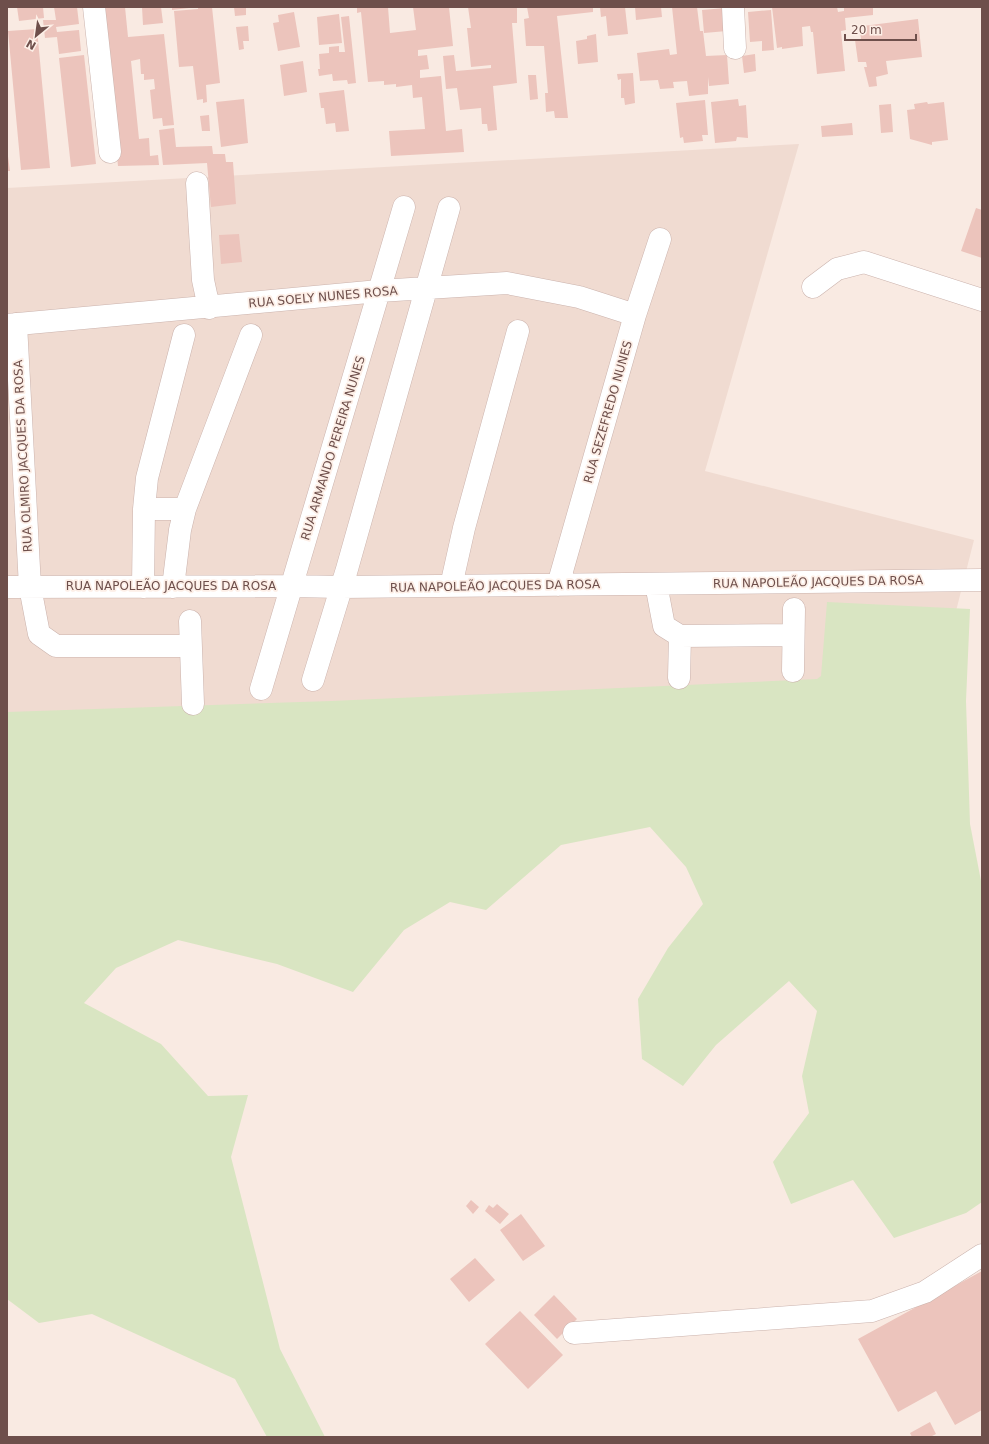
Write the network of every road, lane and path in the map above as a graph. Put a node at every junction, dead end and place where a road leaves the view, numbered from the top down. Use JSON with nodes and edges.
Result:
{"nodes":[{"id":1,"x":94,"y":7,"type":"edge"},
{"id":2,"x":733,"y":7,"type":"edge"},
{"id":3,"x":735,"y":48,"type":"dead end"},
{"id":4,"x":110,"y":152,"type":"dead end"},
{"id":5,"x":198,"y":183,"type":"dead end"},
{"id":6,"x":404,"y":207,"type":"dead end"},
{"id":7,"x":449,"y":208,"type":"dead end"},
{"id":8,"x":660,"y":239,"type":"dead end"},
{"id":9,"x":813,"y":287,"type":"dead end"},
{"id":10,"x":426,"y":288,"type":"junction"},
{"id":11,"x":379,"y":291,"type":"junction"},
{"id":12,"x":982,"y":300,"type":"edge"},
{"id":13,"x":209,"y":308,"type":"junction"},
{"id":14,"x":635,"y":315,"type":"junction"},
{"id":15,"x":12,"y":325,"type":"edge"},
{"id":16,"x":518,"y":331,"type":"dead end"},
{"id":17,"x":184,"y":335,"type":"dead end"},
{"id":18,"x":251,"y":335,"type":"dead end"},
{"id":19,"x":186,"y":509,"type":"junction"},
{"id":20,"x":144,"y":510,"type":"junction"},
{"id":21,"x":982,"y":580,"type":"edge"},
{"id":22,"x":656,"y":584,"type":"junction"},
{"id":23,"x":558,"y":585,"type":"junction"},
{"id":24,"x":292,"y":586,"type":"junction"},
{"id":25,"x":451,"y":586,"type":"junction"},
{"id":26,"x":7,"y":587,"type":"edge"},
{"id":27,"x":30,"y":587,"type":"junction"},
{"id":28,"x":143,"y":587,"type":"junction"},
{"id":29,"x":173,"y":587,"type":"junction"},
{"id":30,"x":341,"y":587,"type":"junction"},
{"id":31,"x":794,"y":609,"type":"dead end"},
{"id":32,"x":190,"y":621,"type":"dead end"},
{"id":33,"x":793,"y":635,"type":"junction"},
{"id":34,"x":680,"y":636,"type":"junction"},
{"id":35,"x":190,"y":646,"type":"junction"},
{"id":36,"x":792,"y":671,"type":"dead end"},
{"id":37,"x":679,"y":678,"type":"dead end"},
{"id":38,"x":313,"y":680,"type":"dead end"},
{"id":39,"x":261,"y":689,"type":"dead end"},
{"id":40,"x":193,"y":704,"type":"dead end"},
{"id":41,"x":982,"y":1255,"type":"edge"},
{"id":42,"x":574,"y":1333,"type":"dead end"}],
"edges":[{"from":1,"to":4,"type":"street"},
{"from":2,"to":3,"type":"street"},
{"from":5,"to":13,"type":"street"},
{"from":6,"to":11,"type":"street","name":"RUA ARMANDO PEREIRA NUNES"},
{"from":7,"to":10,"type":"street"},
{"from":8,"to":14,"type":"street","name":"RUA SEZEFREDO NUNES"},
{"from":9,"to":12,"type":"street"},
{"from":10,"to":11,"type":"street","name":"RUA SOELY NUNES ROSA"},
{"from":10,"to":14,"type":"street","name":"RUA SOELY NUNES ROSA"},
{"from":10,"to":30,"type":"street"},
{"from":11,"to":13,"type":"street","name":"RUA SOELY NUNES ROSA"},
{"from":11,"to":24,"type":"street","name":"RUA ARMANDO PEREIRA NUNES"},
{"from":13,"to":15,"type":"street","name":"RUA SOELY NUNES ROSA"},
{"from":14,"to":23,"type":"street","name":"RUA SEZEFREDO NUNES"},
{"from":15,"to":27,"type":"street","name":"RUA OLMIRO JACQUES DA ROSA"},
{"from":16,"to":25,"type":"street"},
{"from":17,"to":20,"type":"street"},
{"from":18,"to":19,"type":"street"},
{"from":19,"to":20,"type":"street"},
{"from":19,"to":29,"type":"street"},
{"from":20,"to":28,"type":"street"},
{"from":21,"to":22,"type":"street","name":"RUA NAPOLEÃO JACQUES DA ROSA"},
{"from":22,"to":23,"type":"street","name":"RUA NAPOLEÃO JACQUES DA ROSA"},
{"from":22,"to":34,"type":"street"},
{"from":23,"to":25,"type":"street","name":"RUA NAPOLEÃO JACQUES DA ROSA"},
{"from":24,"to":29,"type":"street","name":"RUA NAPOLEÃO JACQUES DA ROSA"},
{"from":24,"to":30,"type":"street","name":"RUA NAPOLEÃO JACQUES DA ROSA"},
{"from":24,"to":39,"type":"street","name":"RUA ARMANDO PEREIRA NUNES"},
{"from":25,"to":30,"type":"street","name":"RUA NAPOLEÃO JACQUES DA ROSA"},
{"from":26,"to":27,"type":"street","name":"RUA NAPOLEÃO JACQUES DA ROSA"},
{"from":27,"to":28,"type":"street","name":"RUA NAPOLEÃO JACQUES DA ROSA"},
{"from":27,"to":35,"type":"street","name":"RUA OLMIRO JACQUES DA ROSA"},
{"from":28,"to":29,"type":"street","name":"RUA NAPOLEÃO JACQUES DA ROSA"},
{"from":30,"to":38,"type":"street"},
{"from":31,"to":33,"type":"street"},
{"from":32,"to":35,"type":"street"},
{"from":33,"to":34,"type":"street"},
{"from":33,"to":36,"type":"street"},
{"from":34,"to":37,"type":"street"},
{"from":35,"to":40,"type":"street"},
{"from":41,"to":42,"type":"street"}]}
